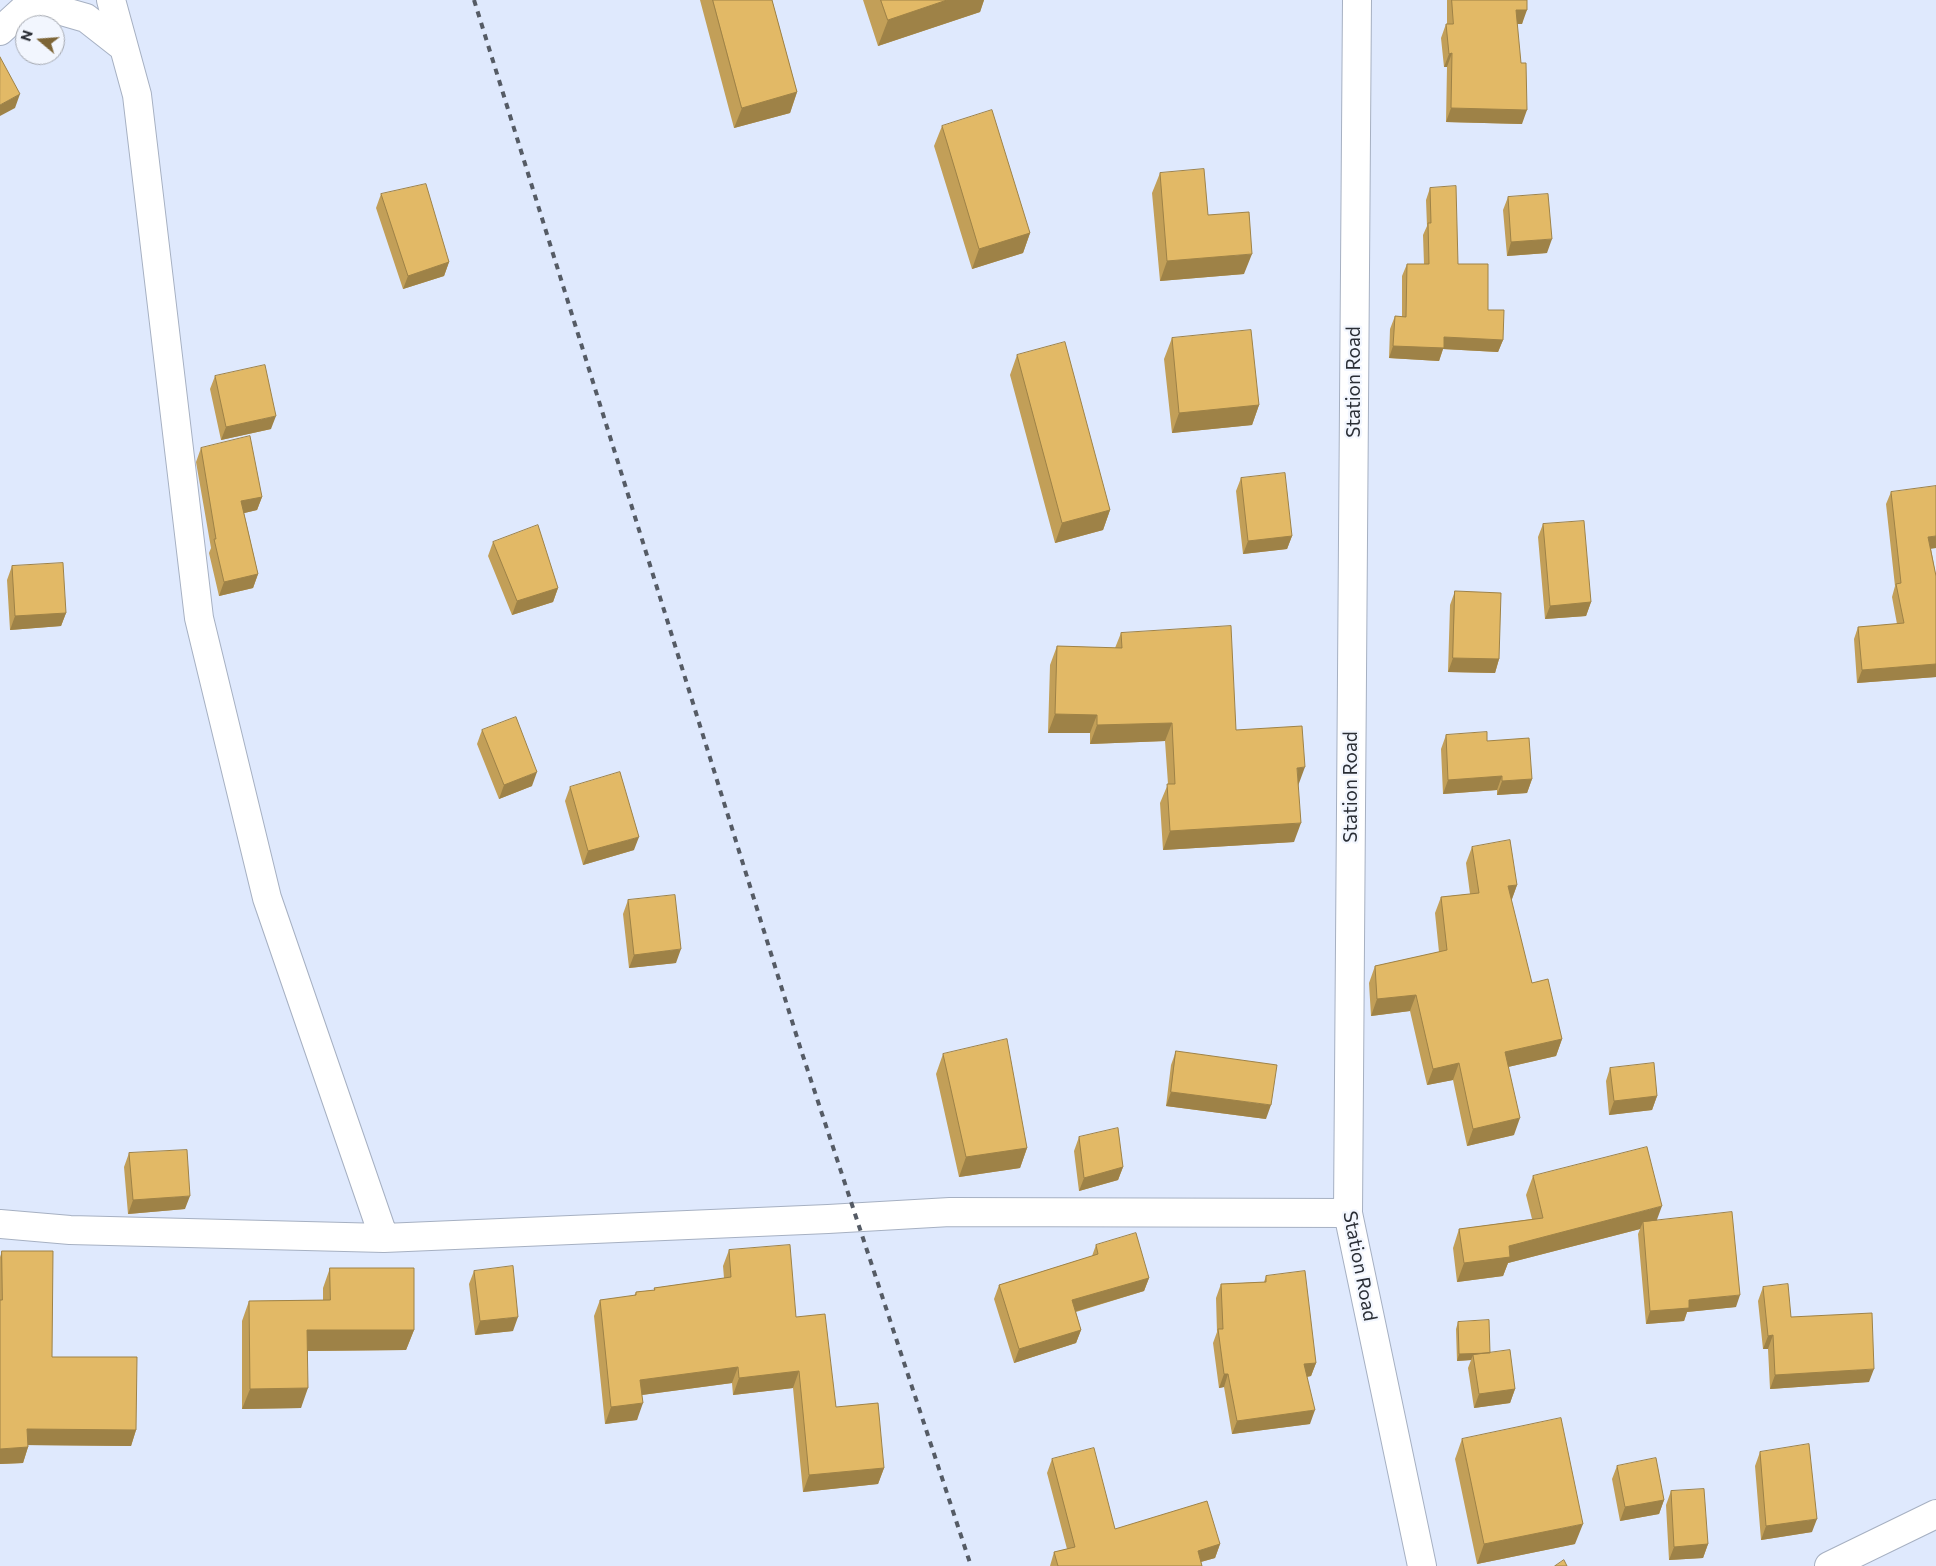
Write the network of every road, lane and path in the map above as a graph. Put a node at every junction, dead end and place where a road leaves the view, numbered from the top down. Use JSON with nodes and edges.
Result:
{"nodes":[{"id":1,"x":111,"y":0,"type":"edge"},
{"id":2,"x":1357,"y":0,"type":"edge"},
{"id":3,"x":0,"y":31,"type":"edge"},
{"id":4,"x":123,"y":47,"type":"junction"},
{"id":5,"x":1348,"y":1213,"type":"junction"},
{"id":6,"x":0,"y":1224,"type":"edge"},
{"id":7,"x":384,"y":1238,"type":"junction"},
{"id":8,"x":1936,"y":1514,"type":"edge"},
{"id":9,"x":1422,"y":1566,"type":"edge"},
{"id":10,"x":1829,"y":1566,"type":"edge"}],
"edges":[{"from":1,"to":4,"type":"street"},
{"from":2,"to":5,"type":"street","name":"Station Road"},
{"from":3,"to":4,"type":"street"},
{"from":4,"to":7,"type":"street"},
{"from":5,"to":7,"type":"street"},
{"from":5,"to":9,"type":"street","name":"Station Road"},
{"from":6,"to":7,"type":"street"},
{"from":8,"to":10,"type":"street"}]}
